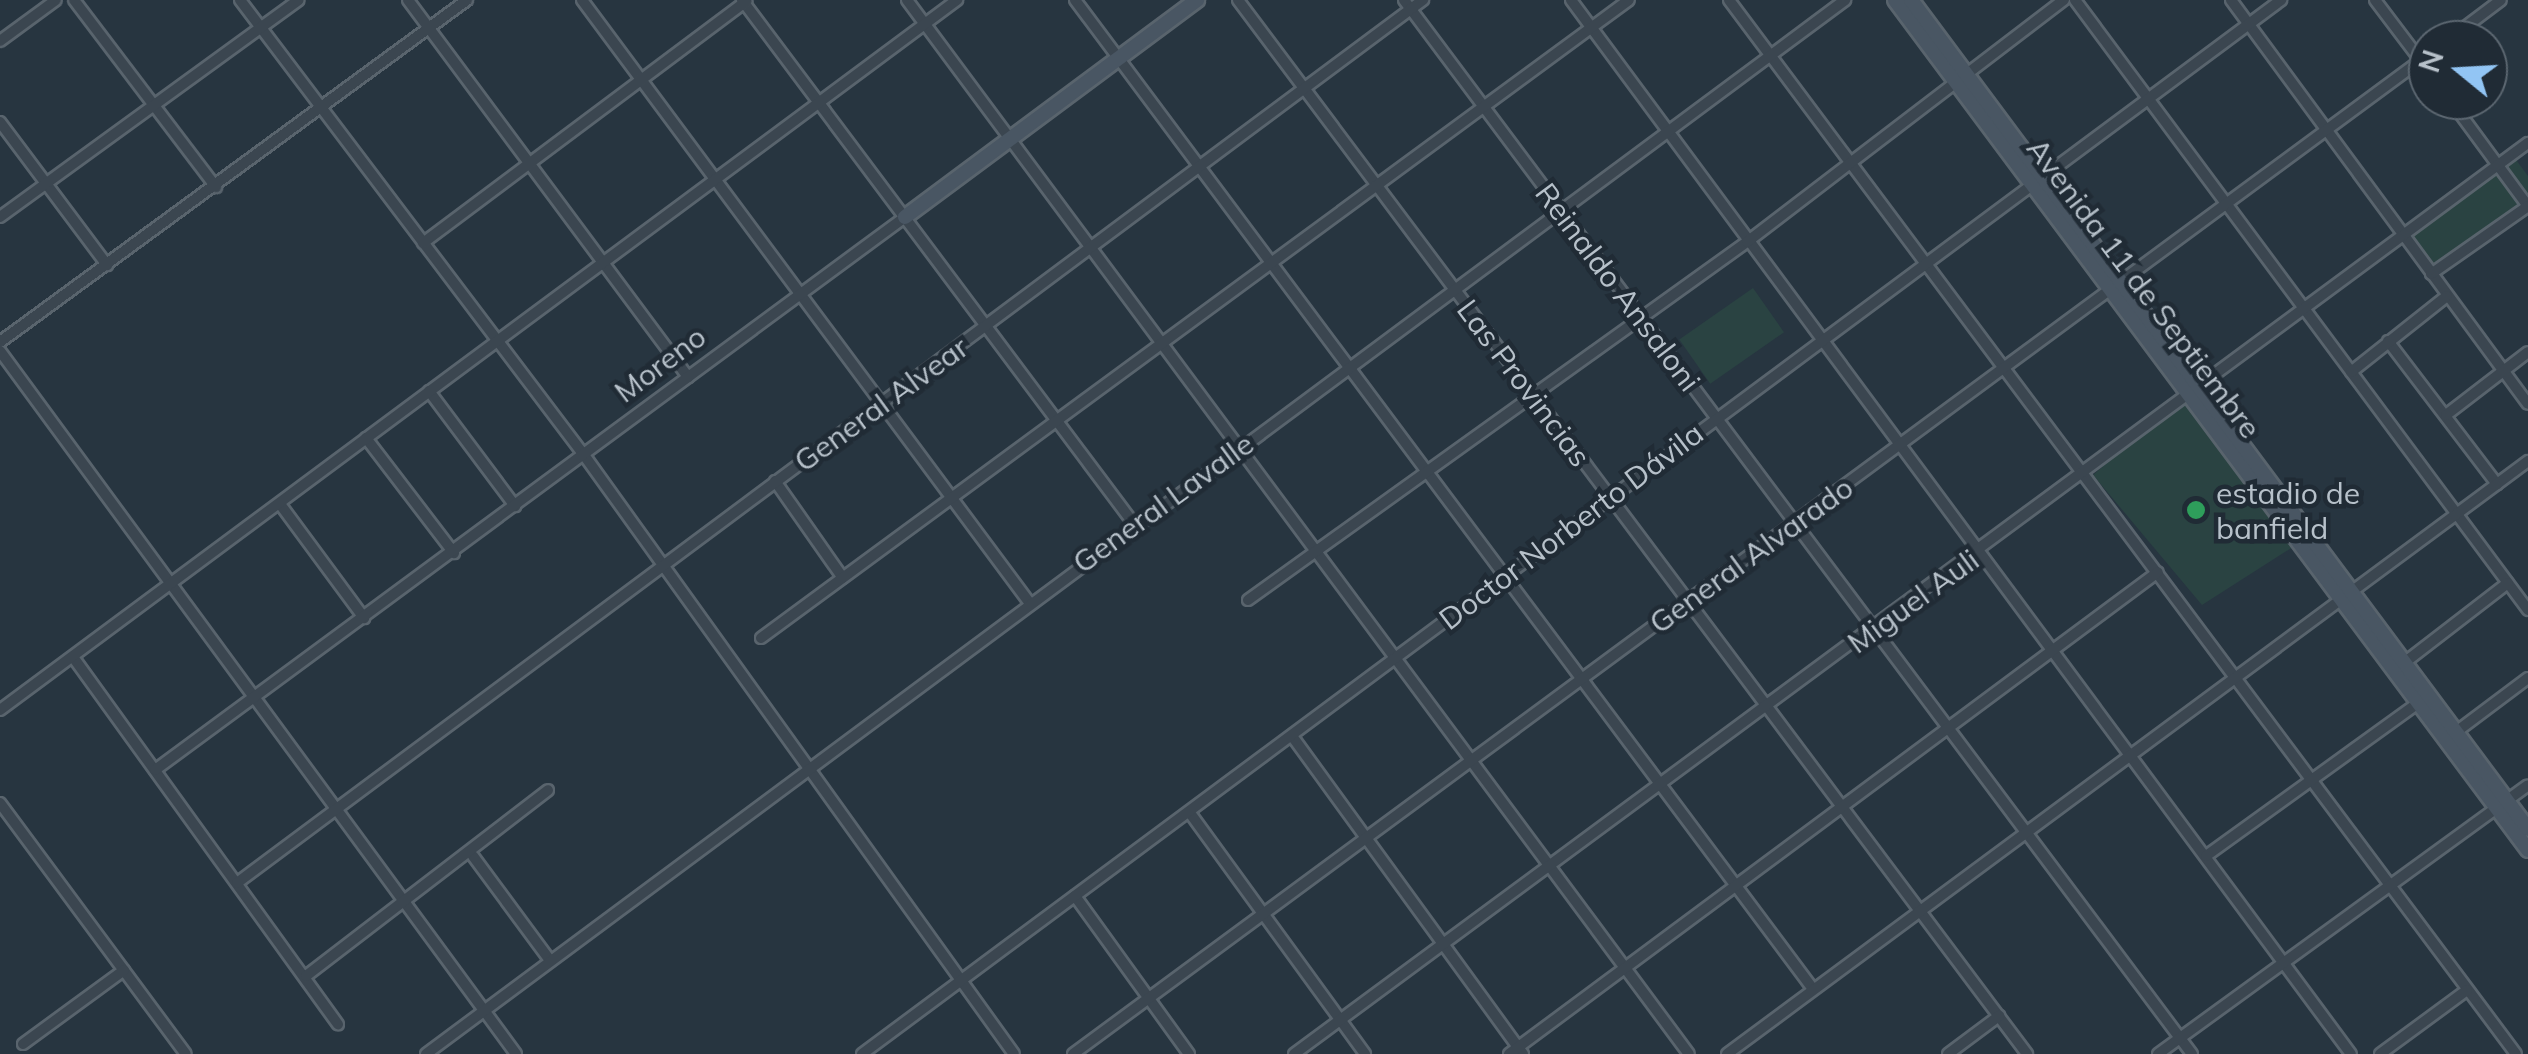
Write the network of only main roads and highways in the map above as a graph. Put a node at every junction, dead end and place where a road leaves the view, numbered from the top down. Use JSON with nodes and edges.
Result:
{"nodes":[{"id":1,"x":1196,"y":0,"type":"edge"},
{"id":2,"x":1895,"y":0,"type":"edge"},
{"id":3,"x":1910,"y":0,"type":"edge"},
{"id":4,"x":1959,"y":76,"type":"junction"},
{"id":5,"x":905,"y":217,"type":"road end"},
{"id":6,"x":2346,"y":596,"type":"junction"},
{"id":7,"x":2423,"y":700,"type":"junction"},
{"id":8,"x":2502,"y":804,"type":"junction"},
{"id":9,"x":2528,"y":829,"type":"edge"},
{"id":10,"x":2528,"y":850,"type":"edge"}],
"edges":[{"from":1,"to":5,"type":"main road","name":"Moreno"},
{"from":2,"to":4,"type":"main road","name":"Avenida 11 de Septiembre"},
{"from":3,"to":4,"type":"main road","name":"Avenida 11 de Septiembre"},
{"from":4,"to":6,"type":"main road","name":"Avenida 11 de Septiembre"},
{"from":6,"to":7,"type":"main road","name":"Avenida 11 de Septiembre"},
{"from":6,"to":7,"type":"main road","name":"Avenida 11 de Septiembre"},
{"from":7,"to":8,"type":"main road","name":"Avenida 11 de Septiembre"},
{"from":7,"to":8,"type":"main road","name":"Avenida 11 de Septiembre"},
{"from":8,"to":9,"type":"main road","name":"Avenida 11 de Septiembre"},
{"from":8,"to":10,"type":"main road","name":"Avenida 11 de Septiembre"}]}
